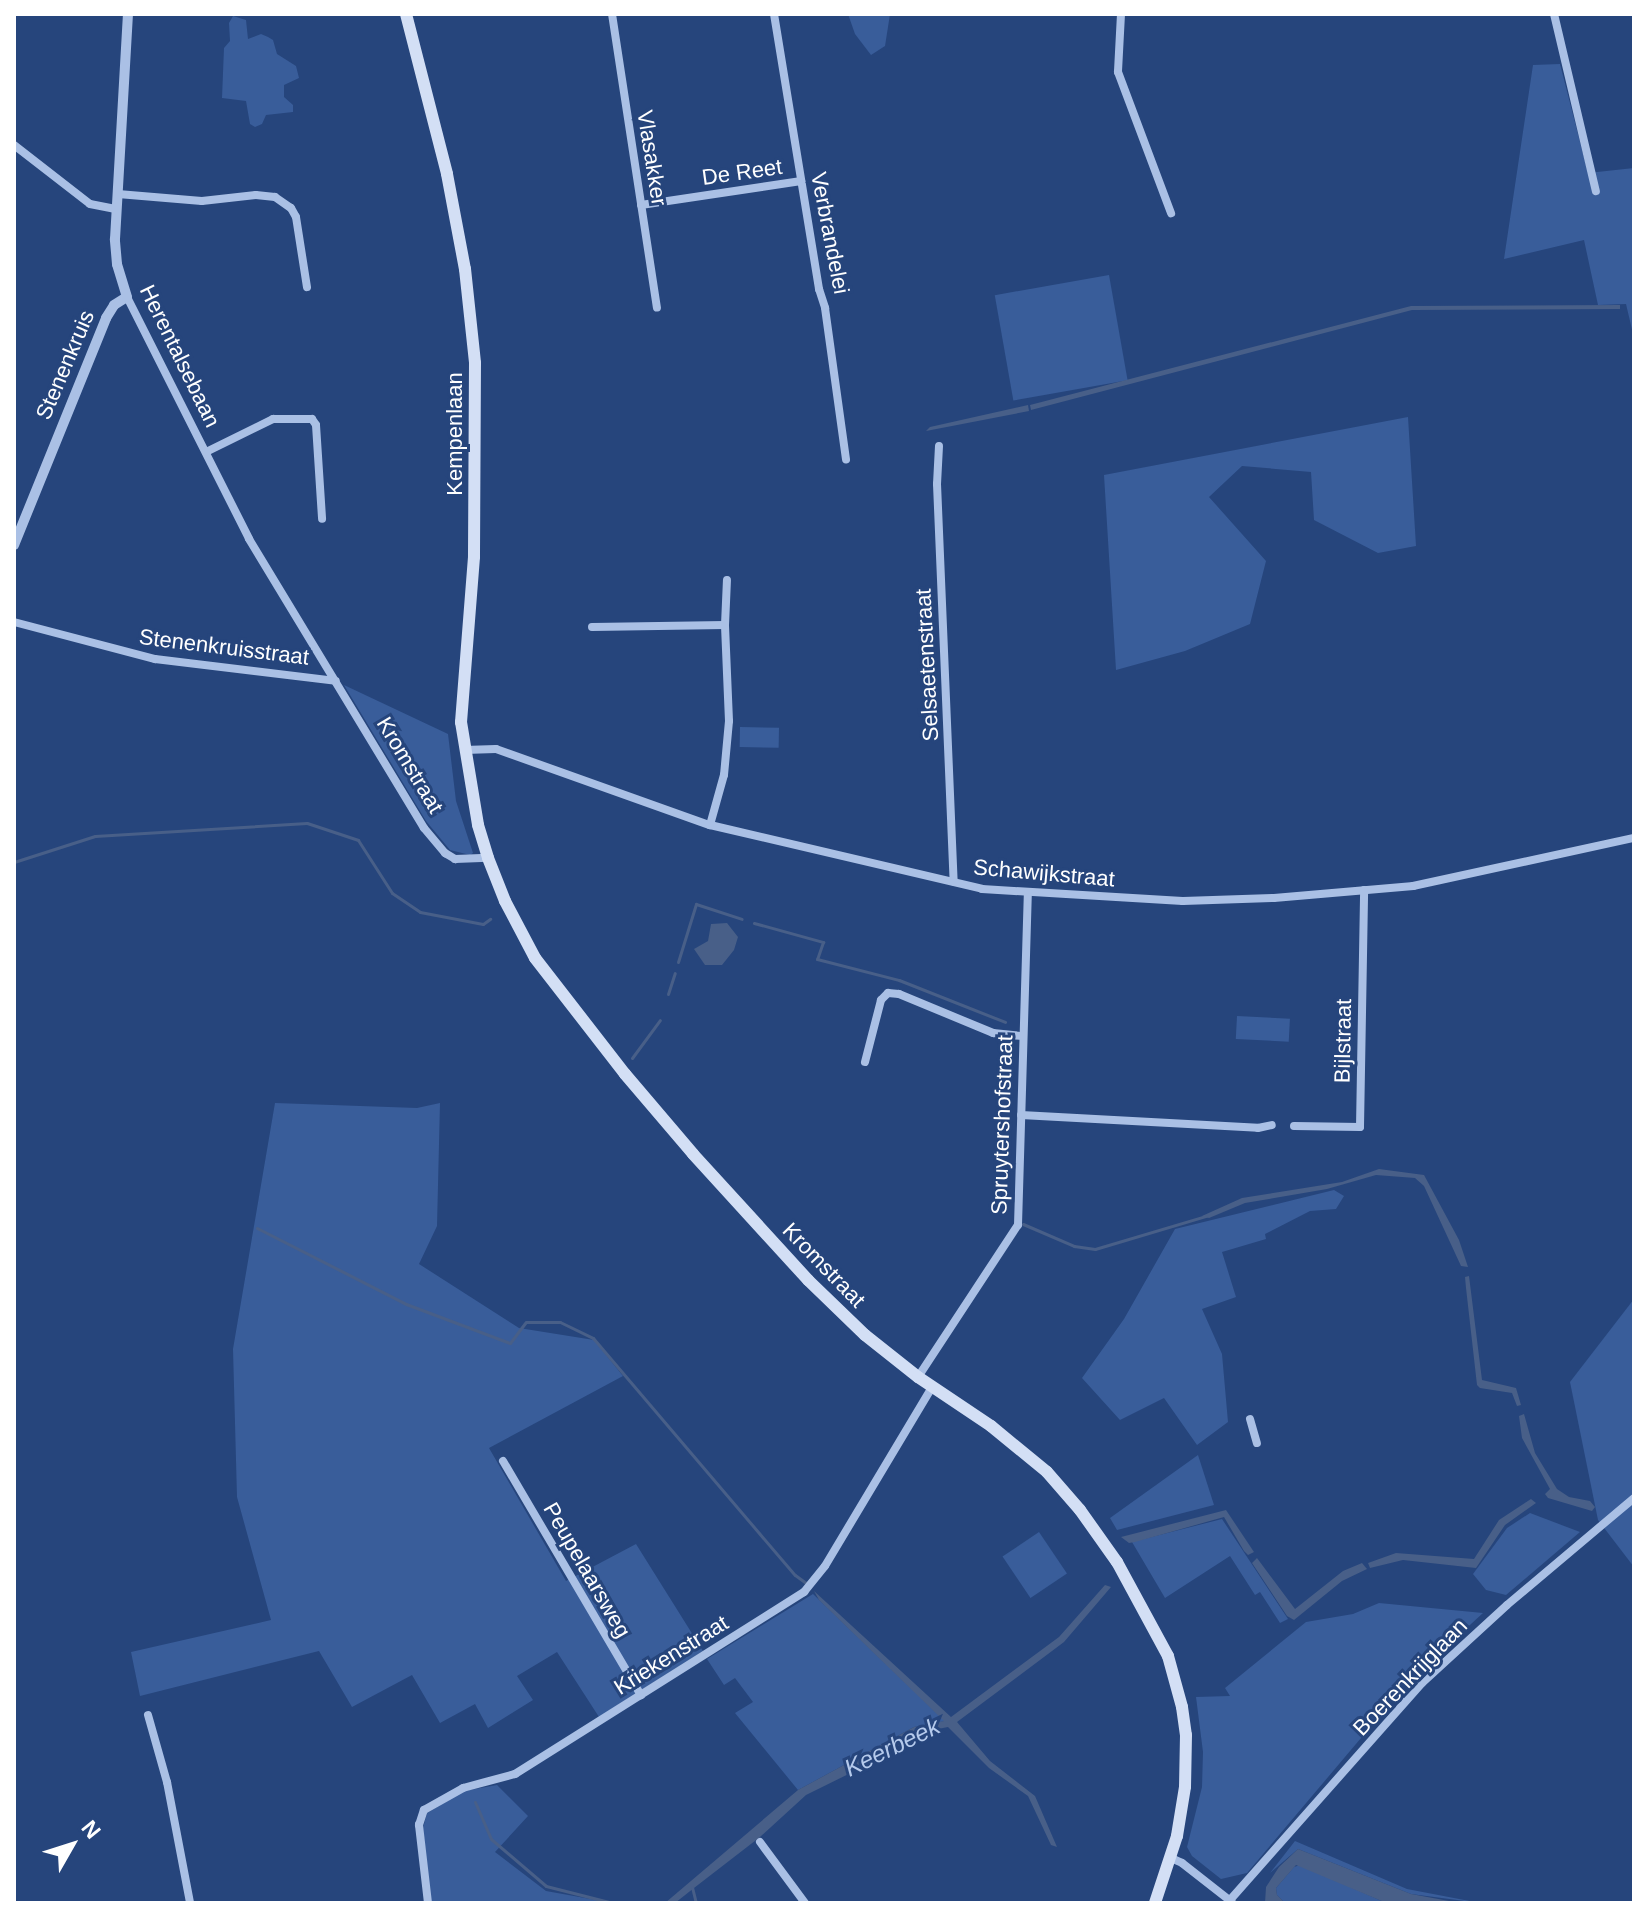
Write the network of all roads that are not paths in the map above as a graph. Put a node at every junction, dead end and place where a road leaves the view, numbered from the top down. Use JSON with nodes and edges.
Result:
{"nodes":[{"id":1,"x":128,"y":14,"type":"edge"},
{"id":2,"x":406,"y":14,"type":"edge"},
{"id":3,"x":612,"y":14,"type":"edge"},
{"id":4,"x":774,"y":14,"type":"edge"},
{"id":5,"x":1121,"y":14,"type":"edge"},
{"id":6,"x":1554,"y":14,"type":"edge"},
{"id":7,"x":14,"y":145,"type":"edge"},
{"id":8,"x":801,"y":181,"type":"junction"},
{"id":9,"x":1596,"y":191,"type":"dead end"},
{"id":10,"x":118,"y":194,"type":"junction"},
{"id":11,"x":641,"y":205,"type":"junction"},
{"id":12,"x":116,"y":209,"type":"junction"},
{"id":13,"x":1171,"y":213,"type":"dead end"},
{"id":14,"x":307,"y":287,"type":"dead end"},
{"id":15,"x":127,"y":297,"type":"junction"},
{"id":16,"x":657,"y":308,"type":"dead end"},
{"id":17,"x":939,"y":446,"type":"dead end"},
{"id":18,"x":206,"y":452,"type":"junction"},
{"id":19,"x":846,"y":460,"type":"dead end"},
{"id":20,"x":322,"y":519,"type":"dead end"},
{"id":21,"x":14,"y":545,"type":"edge"},
{"id":22,"x":727,"y":580,"type":"dead end"},
{"id":23,"x":14,"y":622,"type":"edge"},
{"id":24,"x":725,"y":625,"type":"junction"},
{"id":25,"x":592,"y":627,"type":"dead end"},
{"id":26,"x":336,"y":681,"type":"junction"},
{"id":27,"x":464,"y":750,"type":"junction"},
{"id":28,"x":710,"y":825,"type":"junction"},
{"id":29,"x":1634,"y":838,"type":"edge"},
{"id":30,"x":488,"y":858,"type":"junction"},
{"id":31,"x":954,"y":882,"type":"junction"},
{"id":32,"x":1364,"y":890,"type":"junction"},
{"id":33,"x":1028,"y":892,"type":"junction"},
{"id":34,"x":1023,"y":1036,"type":"junction"},
{"id":35,"x":865,"y":1062,"type":"dead end"},
{"id":36,"x":1021,"y":1115,"type":"junction"},
{"id":37,"x":1272,"y":1125,"type":"dead end"},
{"id":38,"x":1294,"y":1126,"type":"dead end"},
{"id":39,"x":918,"y":1377,"type":"junction"},
{"id":40,"x":932,"y":1387,"type":"junction"},
{"id":41,"x":1250,"y":1419,"type":"dead end"},
{"id":42,"x":1257,"y":1443,"type":"dead end"},
{"id":43,"x":503,"y":1461,"type":"dead end"},
{"id":44,"x":1634,"y":1498,"type":"edge"},
{"id":45,"x":641,"y":1695,"type":"junction"},
{"id":46,"x":148,"y":1715,"type":"dead end"},
{"id":47,"x":760,"y":1842,"type":"dead end"},
{"id":48,"x":1171,"y":1858,"type":"junction"},
{"id":49,"x":1232,"y":1901,"type":"edge"},
{"id":50,"x":190,"y":1903,"type":"edge"},
{"id":51,"x":428,"y":1903,"type":"edge"},
{"id":52,"x":805,"y":1903,"type":"edge"},
{"id":53,"x":1155,"y":1903,"type":"edge"}],
"edges":[{"from":1,"to":10,"type":"street","name":"Herentalsebaan"},
{"from":2,"to":27,"type":"main road","name":"Kempenlaan"},
{"from":3,"to":11,"type":"street","name":"Vlasakker"},
{"from":4,"to":8,"type":"street","name":"Verbrandelei"},
{"from":5,"to":13,"type":"street"},
{"from":6,"to":9,"type":"street"},
{"from":7,"to":12,"type":"street"},
{"from":8,"to":11,"type":"street","name":"De Reet"},
{"from":8,"to":19,"type":"street","name":"Verbrandelei"},
{"from":10,"to":12,"type":"street","name":"Herentalsebaan"},
{"from":10,"to":14,"type":"street"},
{"from":11,"to":16,"type":"street","name":"Vlasakker"},
{"from":12,"to":15,"type":"street","name":"Herentalsebaan"},
{"from":15,"to":18,"type":"street","name":"Herentalsebaan"},
{"from":15,"to":21,"type":"street","name":"Stenenkruis"},
{"from":17,"to":31,"type":"street","name":"Selsaetenstraat"},
{"from":18,"to":20,"type":"street"},
{"from":18,"to":26,"type":"street","name":"Herentalsebaan"},
{"from":22,"to":24,"type":"street"},
{"from":23,"to":26,"type":"street","name":"Stenenkruisstraat"},
{"from":24,"to":25,"type":"street"},
{"from":24,"to":28,"type":"street"},
{"from":26,"to":30,"type":"street","name":"Kromstraat"},
{"from":27,"to":28,"type":"street","name":"Schawijkstraat"},
{"from":27,"to":30,"type":"main road","name":"Kempenlaan"},
{"from":28,"to":31,"type":"street","name":"Schawijkstraat"},
{"from":29,"to":32,"type":"street","name":"Schawijkstraat"},
{"from":30,"to":39,"type":"main road","name":"Kromstraat"},
{"from":31,"to":33,"type":"street","name":"Schawijkstraat"},
{"from":32,"to":33,"type":"street","name":"Schawijkstraat"},
{"from":32,"to":38,"type":"street","name":"Bijlstraat"},
{"from":33,"to":34,"type":"street","name":"Spruytershofstraat"},
{"from":34,"to":35,"type":"street"},
{"from":34,"to":36,"type":"street","name":"Spruytershofstraat"},
{"from":36,"to":37,"type":"street"},
{"from":36,"to":39,"type":"street","name":"Spruytershofstraat"},
{"from":39,"to":40,"type":"main road","name":"Kromstraat"},
{"from":40,"to":45,"type":"street","name":"Kriekenstraat"},
{"from":40,"to":48,"type":"main road","name":"Kromstraat"},
{"from":41,"to":42,"type":"street"},
{"from":43,"to":45,"type":"street","name":"Peupelaarsweg"},
{"from":44,"to":49,"type":"street","name":"Boerenkrijglaan"},
{"from":45,"to":51,"type":"street","name":"Kriekenstraat"},
{"from":46,"to":50,"type":"street"},
{"from":47,"to":52,"type":"street"},
{"from":48,"to":49,"type":"street"},
{"from":48,"to":53,"type":"main road","name":"Kromstraat"}]}
